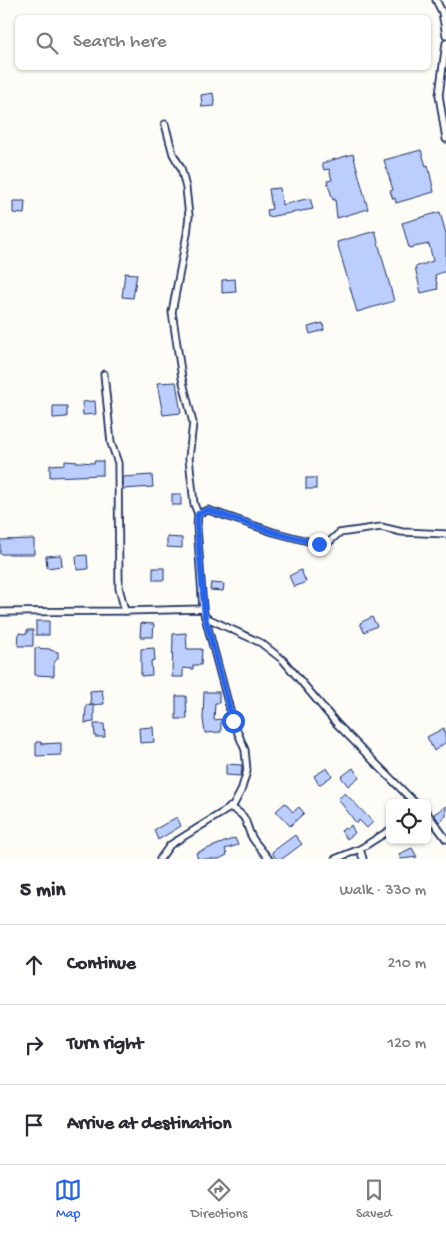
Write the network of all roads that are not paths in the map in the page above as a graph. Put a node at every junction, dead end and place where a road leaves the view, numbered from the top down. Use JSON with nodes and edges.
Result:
{"nodes":[{"id":1,"x":436,"y":0,"type":"edge"},
{"id":2,"x":446,"y":36,"type":"edge"},
{"id":3,"x":446,"y":43,"type":"edge"},
{"id":4,"x":443,"y":107,"type":"edge"},
{"id":5,"x":165,"y":124,"type":"dead end"},
{"id":6,"x":446,"y":139,"type":"edge"},
{"id":7,"x":104,"y":374,"type":"dead end"},
{"id":8,"x":198,"y":514,"type":"junction"},
{"id":9,"x":446,"y":534,"type":"edge"},
{"id":10,"x":203,"y":609,"type":"junction"},
{"id":11,"x":125,"y":611,"type":"junction"},
{"id":12,"x":0,"y":612,"type":"edge"},
{"id":13,"x":205,"y":617,"type":"junction"},
{"id":14,"x":411,"y":799,"type":"edge"},
{"id":15,"x":230,"y":808,"type":"junction"},
{"id":16,"x":431,"y":818,"type":"edge"},
{"id":17,"x":386,"y":833,"type":"edge"},
{"id":18,"x":446,"y":839,"type":"edge"},
{"id":19,"x":360,"y":849,"type":"junction"},
{"id":20,"x":160,"y":859,"type":"edge"},
{"id":21,"x":269,"y":859,"type":"edge"},
{"id":22,"x":335,"y":859,"type":"edge"},
{"id":23,"x":363,"y":859,"type":"edge"}],
"edges":[{"from":1,"to":2,"type":"street"},
{"from":3,"to":4,"type":"street"},
{"from":4,"to":6,"type":"street"},
{"from":5,"to":8,"type":"street"},
{"from":7,"to":11,"type":"street"},
{"from":8,"to":9,"type":"street"},
{"from":8,"to":10,"type":"street"},
{"from":10,"to":11,"type":"street"},
{"from":10,"to":13,"type":"street"},
{"from":11,"to":12,"type":"street"},
{"from":13,"to":14,"type":"street"},
{"from":13,"to":15,"type":"street"},
{"from":15,"to":20,"type":"street"},
{"from":15,"to":21,"type":"street"},
{"from":16,"to":18,"type":"street"},
{"from":17,"to":19,"type":"street"},
{"from":19,"to":22,"type":"street"},
{"from":19,"to":23,"type":"street"}]}
